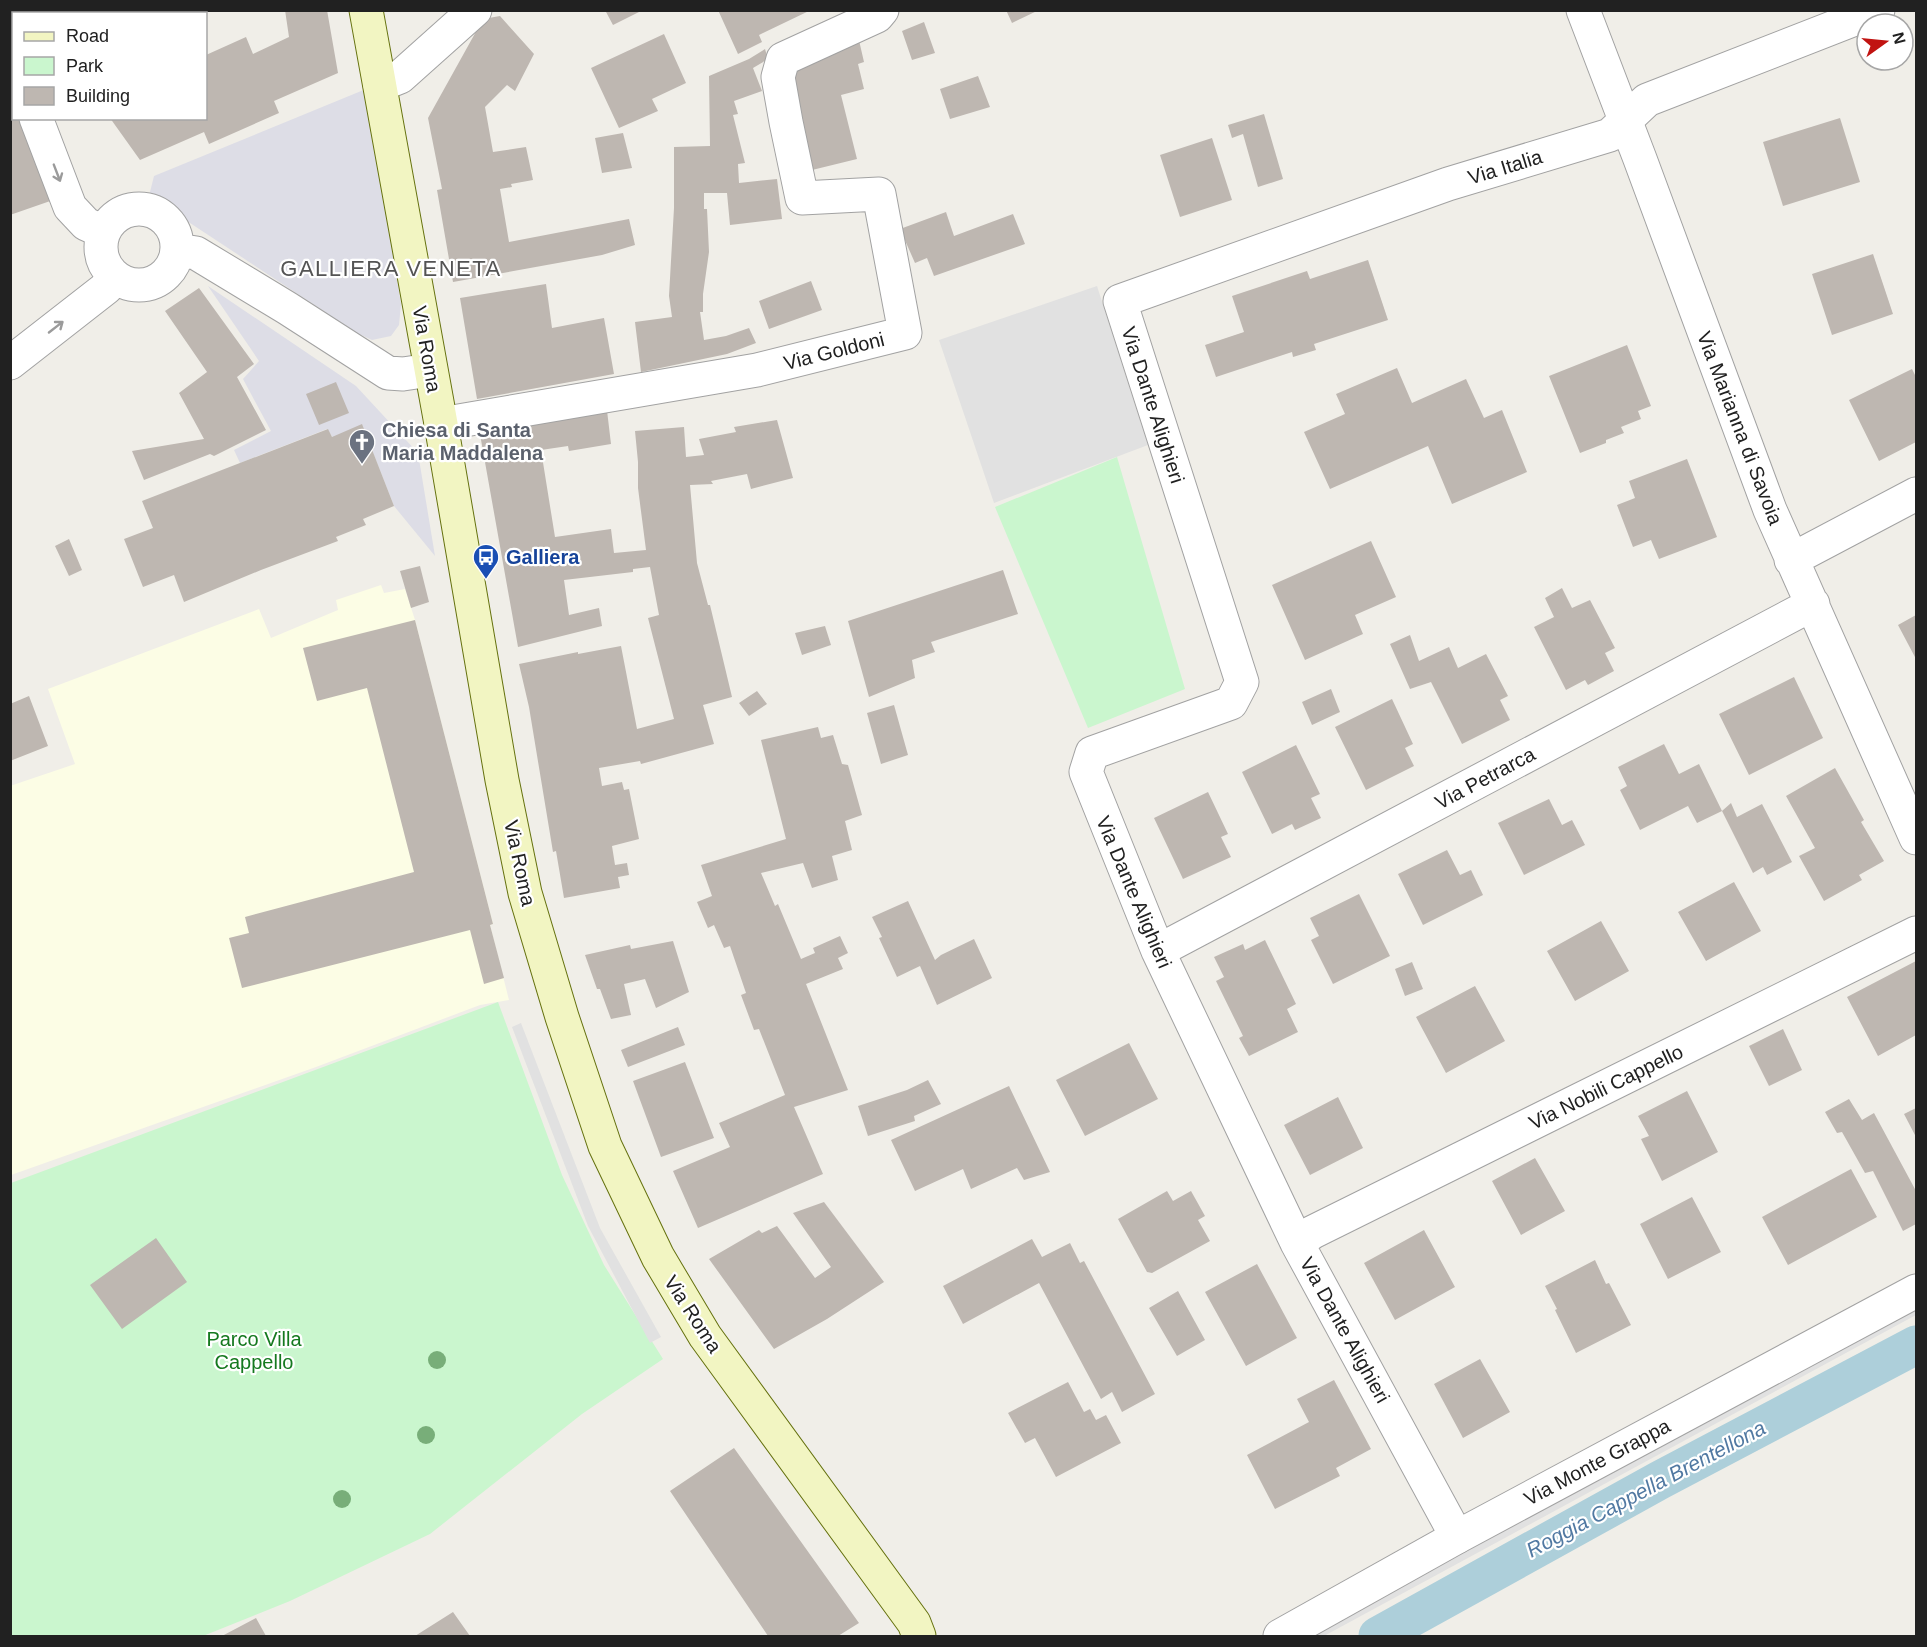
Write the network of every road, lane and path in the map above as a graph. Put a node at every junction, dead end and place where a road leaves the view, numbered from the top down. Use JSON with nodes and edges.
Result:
{"nodes":[{"id":1,"x":366,"y":10,"type":"edge"},
{"id":2,"x":475,"y":10,"type":"edge"},
{"id":3,"x":882,"y":10,"type":"edge"},
{"id":4,"x":1583,"y":10,"type":"edge"},
{"id":5,"x":1878,"y":10,"type":"edge"},
{"id":6,"x":380,"y":85,"type":"junction"},
{"id":7,"x":37,"y":120,"type":"edge"},
{"id":8,"x":1625,"y":121,"type":"junction"},
{"id":9,"x":104,"y":232,"type":"junction"},
{"id":10,"x":177,"y":250,"type":"junction"},
{"id":11,"x":114,"y":276,"type":"junction"},
{"id":12,"x":1120,"y":301,"type":"joint"},
{"id":13,"x":10,"y":363,"type":"edge"},
{"id":14,"x":430,"y":370,"type":"junction"},
{"id":15,"x":441,"y":424,"type":"junction"},
{"id":16,"x":1917,"y":494,"type":"edge"},
{"id":17,"x":1791,"y":560,"type":"junction"},
{"id":18,"x":1813,"y":604,"type":"junction"},
{"id":19,"x":1917,"y":838,"type":"edge"},
{"id":20,"x":1917,"y":933,"type":"edge"},
{"id":21,"x":1158,"y":951,"type":"junction"},
{"id":22,"x":1297,"y":1243,"type":"junction"},
{"id":23,"x":1917,"y":1291,"type":"edge"},
{"id":24,"x":1457,"y":1537,"type":"junction"},
{"id":25,"x":923,"y":1632,"type":"edge"},
{"id":26,"x":1280,"y":1636,"type":"edge"}],
"edges":[{"from":1,"to":6,"type":"main road","name":"Via Roma"},
{"from":2,"to":6,"type":"street"},
{"from":3,"to":15,"type":"street","name":"Via Goldoni"},
{"from":4,"to":8,"type":"street","name":"Via Marianna di Savoia"},
{"from":5,"to":8,"type":"street","name":"Via Italia"},
{"from":6,"to":14,"type":"main road","name":"Via Roma"},
{"from":7,"to":9,"type":"street","one_way":true},
{"from":8,"to":12,"type":"street","name":"Via Italia"},
{"from":8,"to":17,"type":"street","name":"Via Marianna di Savoia"},
{"from":9,"to":10,"type":"street"},
{"from":9,"to":11,"type":"street"},
{"from":10,"to":11,"type":"street"},
{"from":10,"to":14,"type":"street"},
{"from":13,"to":11,"type":"street","one_way":true},
{"from":12,"to":21,"type":"street","name":"Via Dante Alighieri"},
{"from":14,"to":15,"type":"main road","name":"Via Roma"},
{"from":15,"to":25,"type":"main road","name":"Via Roma"},
{"from":16,"to":17,"type":"street"},
{"from":17,"to":18,"type":"street","name":"Via Marianna di Savoia"},
{"from":18,"to":19,"type":"street","name":"Via Marianna di Savoia"},
{"from":18,"to":21,"type":"street","name":"Via Petrarca"},
{"from":20,"to":22,"type":"street","name":"Via Nobili Cappello"},
{"from":21,"to":22,"type":"street","name":"Via Dante Alighieri"},
{"from":22,"to":24,"type":"street","name":"Via Dante Alighieri"},
{"from":23,"to":24,"type":"street","name":"Via Monte Grappa"},
{"from":24,"to":26,"type":"street","name":"Via Monte Grappa"}]}
